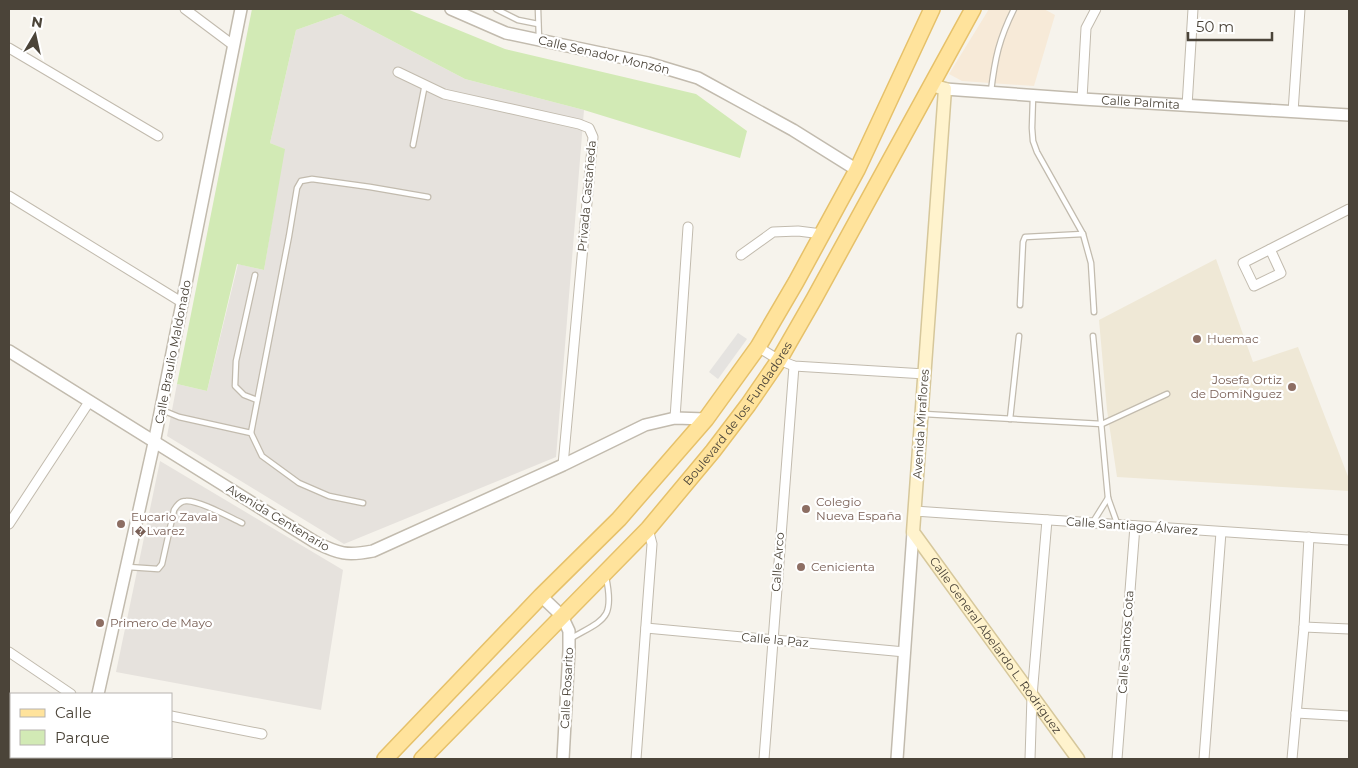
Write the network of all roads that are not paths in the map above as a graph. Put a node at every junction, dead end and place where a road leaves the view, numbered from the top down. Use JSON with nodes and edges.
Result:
{"nodes":[{"id":1,"x":185,"y":9,"type":"edge"},
{"id":2,"x":241,"y":9,"type":"edge"},
{"id":3,"x":451,"y":9,"type":"edge"},
{"id":4,"x":496,"y":9,"type":"edge"},
{"id":5,"x":538,"y":9,"type":"edge"},
{"id":6,"x":932,"y":9,"type":"edge"},
{"id":7,"x":973,"y":9,"type":"edge"},
{"id":8,"x":1014,"y":9,"type":"edge"},
{"id":9,"x":1096,"y":9,"type":"edge"},
{"id":10,"x":1193,"y":9,"type":"edge"},
{"id":11,"x":1300,"y":9,"type":"edge"},
{"id":12,"x":538,"y":24,"type":"junction"},
{"id":13,"x":539,"y":40,"type":"junction"},
{"id":14,"x":233,"y":45,"type":"junction"},
{"id":15,"x":9,"y":48,"type":"edge"},
{"id":16,"x":398,"y":72,"type":"dead end"},
{"id":17,"x":425,"y":84,"type":"junction"},
{"id":18,"x":939,"y":87,"type":"junction"},
{"id":19,"x":991,"y":93,"type":"junction"},
{"id":20,"x":1033,"y":96,"type":"junction"},
{"id":21,"x":1082,"y":99,"type":"junction"},
{"id":22,"x":1187,"y":106,"type":"junction"},
{"id":23,"x":1293,"y":112,"type":"junction"},
{"id":24,"x":1349,"y":115,"type":"edge"},
{"id":25,"x":158,"y":136,"type":"dead end"},
{"id":26,"x":414,"y":145,"type":"dead end"},
{"id":27,"x":857,"y":170,"type":"junction"},
{"id":28,"x":9,"y":196,"type":"edge"},
{"id":29,"x":428,"y":197,"type":"dead end"},
{"id":30,"x":868,"y":203,"type":"junction"},
{"id":31,"x":1349,"y":209,"type":"edge"},
{"id":32,"x":688,"y":227,"type":"dead end"},
{"id":33,"x":822,"y":234,"type":"junction"},
{"id":34,"x":1083,"y":234,"type":"junction"},
{"id":35,"x":1270,"y":249,"type":"junction"},
{"id":36,"x":741,"y":255,"type":"dead end"},
{"id":37,"x":254,"y":275,"type":"dead end"},
{"id":38,"x":183,"y":303,"type":"junction"},
{"id":39,"x":1020,"y":305,"type":"dead end"},
{"id":40,"x":1094,"y":312,"type":"dead end"},
{"id":41,"x":1019,"y":336,"type":"dead end"},
{"id":42,"x":1093,"y":336,"type":"dead end"},
{"id":43,"x":758,"y":347,"type":"junction"},
{"id":44,"x":9,"y":351,"type":"edge"},
{"id":45,"x":779,"y":360,"type":"junction"},
{"id":46,"x":794,"y":366,"type":"junction"},
{"id":47,"x":925,"y":374,"type":"junction"},
{"id":48,"x":1167,"y":394,"type":"dead end"},
{"id":49,"x":257,"y":400,"type":"junction"},
{"id":50,"x":89,"y":402,"type":"junction"},
{"id":51,"x":161,"y":410,"type":"junction"},
{"id":52,"x":922,"y":414,"type":"junction"},
{"id":53,"x":675,"y":418,"type":"junction"},
{"id":54,"x":706,"y":419,"type":"junction"},
{"id":55,"x":1010,"y":419,"type":"junction"},
{"id":56,"x":1102,"y":424,"type":"junction"},
{"id":57,"x":251,"y":433,"type":"junction"},
{"id":58,"x":154,"y":443,"type":"junction"},
{"id":59,"x":562,"y":465,"type":"junction"},
{"id":60,"x":1108,"y":498,"type":"junction"},
{"id":61,"x":363,"y":503,"type":"dead end"},
{"id":62,"x":12,"y":509,"type":"edge"},
{"id":63,"x":914,"y":510,"type":"junction"},
{"id":64,"x":1047,"y":520,"type":"junction"},
{"id":65,"x":1093,"y":522,"type":"junction"},
{"id":66,"x":242,"y":523,"type":"dead end"},
{"id":67,"x":1118,"y":523,"type":"junction"},
{"id":68,"x":9,"y":524,"type":"edge"},
{"id":69,"x":1135,"y":526,"type":"junction"},
{"id":70,"x":648,"y":529,"type":"junction"},
{"id":71,"x":913,"y":532,"type":"junction"},
{"id":72,"x":1221,"y":532,"type":"junction"},
{"id":73,"x":1309,"y":537,"type":"junction"},
{"id":74,"x":1349,"y":540,"type":"edge"},
{"id":75,"x":126,"y":566,"type":"junction"},
{"id":76,"x":605,"y":572,"type":"junction"},
{"id":77,"x":541,"y":596,"type":"junction"},
{"id":78,"x":562,"y":616,"type":"junction"},
{"id":79,"x":1304,"y":627,"type":"junction"},
{"id":80,"x":646,"y":628,"type":"junction"},
{"id":81,"x":1349,"y":629,"type":"edge"},
{"id":82,"x":569,"y":639,"type":"junction"},
{"id":83,"x":772,"y":640,"type":"junction"},
{"id":84,"x":9,"y":652,"type":"edge"},
{"id":85,"x":905,"y":652,"type":"junction"},
{"id":86,"x":70,"y":693,"type":"edge"},
{"id":87,"x":98,"y":693,"type":"edge"},
{"id":88,"x":1032,"y":696,"type":"junction"},
{"id":89,"x":1296,"y":713,"type":"junction"},
{"id":90,"x":172,"y":716,"type":"edge"},
{"id":91,"x":1349,"y":716,"type":"edge"},
{"id":92,"x":262,"y":734,"type":"dead end"},
{"id":93,"x":385,"y":759,"type":"edge"},
{"id":94,"x":422,"y":759,"type":"edge"},
{"id":95,"x":563,"y":759,"type":"edge"},
{"id":96,"x":636,"y":759,"type":"edge"},
{"id":97,"x":764,"y":759,"type":"edge"},
{"id":98,"x":897,"y":759,"type":"edge"},
{"id":99,"x":1030,"y":759,"type":"edge"},
{"id":100,"x":1078,"y":759,"type":"edge"},
{"id":101,"x":1117,"y":759,"type":"edge"},
{"id":102,"x":1204,"y":759,"type":"edge"},
{"id":103,"x":1292,"y":759,"type":"edge"}],
"edges":[{"from":1,"to":14,"type":"street"},
{"from":2,"to":14,"type":"street","name":"Calle Braulio Maldonado"},
{"from":3,"to":13,"type":"street","name":"Calle Senador Monzón"},
{"from":4,"to":12,"type":"lane"},
{"from":5,"to":12,"type":"lane"},
{"from":6,"to":27,"type":"main road","name":"Boulevard de los Fundadores"},
{"from":7,"to":18,"type":"main road","name":"Boulevard de los Fundadores"},
{"from":8,"to":19,"type":"lane"},
{"from":9,"to":21,"type":"street"},
{"from":10,"to":22,"type":"street"},
{"from":11,"to":23,"type":"street"},
{"from":12,"to":13,"type":"lane"},
{"from":13,"to":27,"type":"street","name":"Calle Senador Monzón"},
{"from":14,"to":38,"type":"street","name":"Calle Braulio Maldonado"},
{"from":15,"to":25,"type":"street"},
{"from":16,"to":17,"type":"street","name":"Privada Castañeda"},
{"from":17,"to":26,"type":"lane"},
{"from":17,"to":59,"type":"street","name":"Privada Castañeda"},
{"from":18,"to":19,"type":"street","name":"Calle Palmita"},
{"from":18,"to":30,"type":"main road","name":"Boulevard de los Fundadores"},
{"from":18,"to":47,"type":"main road","name":"Avenida Miraflores"},
{"from":19,"to":20,"type":"street","name":"Calle Palmita"},
{"from":20,"to":21,"type":"street","name":"Calle Palmita"},
{"from":20,"to":34,"type":"lane"},
{"from":21,"to":22,"type":"street","name":"Calle Palmita"},
{"from":22,"to":23,"type":"street","name":"Calle Palmita"},
{"from":23,"to":24,"type":"street","name":"Calle Palmita"},
{"from":27,"to":30,"type":"main road"},
{"from":27,"to":33,"type":"main road","name":"Boulevard de los Fundadores"},
{"from":28,"to":38,"type":"street"},
{"from":29,"to":49,"type":"lane"},
{"from":30,"to":45,"type":"main road","name":"Boulevard de los Fundadores"},
{"from":31,"to":35,"type":"street"},
{"from":32,"to":53,"type":"street"},
{"from":33,"to":36,"type":"street"},
{"from":33,"to":43,"type":"main road","name":"Boulevard de los Fundadores"},
{"from":34,"to":39,"type":"lane"},
{"from":34,"to":40,"type":"lane"},
{"from":35,"to":35,"type":"street"},
{"from":37,"to":49,"type":"lane"},
{"from":38,"to":51,"type":"street","name":"Calle Braulio Maldonado"},
{"from":41,"to":55,"type":"lane"},
{"from":42,"to":56,"type":"lane"},
{"from":43,"to":45,"type":"street"},
{"from":43,"to":54,"type":"main road","name":"Boulevard de los Fundadores"},
{"from":44,"to":50,"type":"street","name":"Avenida Centenario"},
{"from":45,"to":46,"type":"street"},
{"from":45,"to":70,"type":"main road","name":"Boulevard de los Fundadores"},
{"from":46,"to":47,"type":"street"},
{"from":46,"to":83,"type":"street","name":"Calle Arco"},
{"from":47,"to":52,"type":"main road","name":"Avenida Miraflores"},
{"from":48,"to":56,"type":"lane"},
{"from":49,"to":57,"type":"lane"},
{"from":50,"to":58,"type":"street","name":"Avenida Centenario"},
{"from":50,"to":62,"type":"street"},
{"from":51,"to":57,"type":"lane"},
{"from":51,"to":58,"type":"street","name":"Calle Braulio Maldonado"},
{"from":52,"to":55,"type":"lane"},
{"from":52,"to":63,"type":"main road","name":"Avenida Miraflores"},
{"from":53,"to":54,"type":"street","name":"Avenida Centenario"},
{"from":53,"to":59,"type":"street","name":"Avenida Centenario"},
{"from":54,"to":77,"type":"main road","name":"Boulevard de los Fundadores"},
{"from":55,"to":56,"type":"lane"},
{"from":56,"to":60,"type":"lane"},
{"from":57,"to":61,"type":"lane"},
{"from":58,"to":59,"type":"street","name":"Avenida Centenario"},
{"from":58,"to":75,"type":"street","name":"Calle Braulio Maldonado"},
{"from":60,"to":65,"type":"lane"},
{"from":60,"to":67,"type":"lane"},
{"from":62,"to":68,"type":"street"},
{"from":63,"to":64,"type":"street","name":"Calle Santiago Álvarez"},
{"from":63,"to":71,"type":"main road","name":"Avenida Miraflores"},
{"from":64,"to":65,"type":"street","name":"Calle Santiago Álvarez"},
{"from":64,"to":88,"type":"street"},
{"from":65,"to":67,"type":"street","name":"Calle Santiago Álvarez"},
{"from":66,"to":75,"type":"lane"},
{"from":67,"to":69,"type":"street","name":"Calle Santiago Álvarez"},
{"from":69,"to":72,"type":"street","name":"Calle Santiago Álvarez"},
{"from":69,"to":101,"type":"street","name":"Calle Santos Cota"},
{"from":70,"to":76,"type":"main road","name":"Boulevard de los Fundadores"},
{"from":70,"to":80,"type":"street"},
{"from":71,"to":85,"type":"street","name":"Avenida Miraflores"},
{"from":71,"to":88,"type":"main road","name":"Calle General Abelardo L. Rodríguez"},
{"from":72,"to":73,"type":"street","name":"Calle Santiago Álvarez"},
{"from":72,"to":102,"type":"street"},
{"from":73,"to":74,"type":"street","name":"Calle Santiago Álvarez"},
{"from":73,"to":79,"type":"street"},
{"from":75,"to":87,"type":"street","name":"Calle Braulio Maldonado"},
{"from":76,"to":78,"type":"main road","name":"Boulevard de los Fundadores"},
{"from":76,"to":82,"type":"lane"},
{"from":77,"to":78,"type":"street","name":"Calle Rosarito"},
{"from":77,"to":93,"type":"main road","name":"Boulevard de los Fundadores"},
{"from":78,"to":82,"type":"street","name":"Calle Rosarito"},
{"from":78,"to":94,"type":"main road","name":"Boulevard de los Fundadores"},
{"from":79,"to":81,"type":"street"},
{"from":79,"to":89,"type":"street"},
{"from":80,"to":83,"type":"street","name":"Calle la Paz"},
{"from":80,"to":96,"type":"street"},
{"from":82,"to":95,"type":"street","name":"Calle Rosarito"},
{"from":83,"to":85,"type":"street","name":"Calle la Paz"},
{"from":83,"to":97,"type":"street","name":"Calle Arco"},
{"from":84,"to":86,"type":"street"},
{"from":85,"to":98,"type":"street","name":"Avenida Miraflores"},
{"from":88,"to":99,"type":"street"},
{"from":88,"to":100,"type":"main road","name":"Calle General Abelardo L. Rodríguez"},
{"from":89,"to":91,"type":"street"},
{"from":89,"to":103,"type":"street"},
{"from":90,"to":92,"type":"street"}]}
